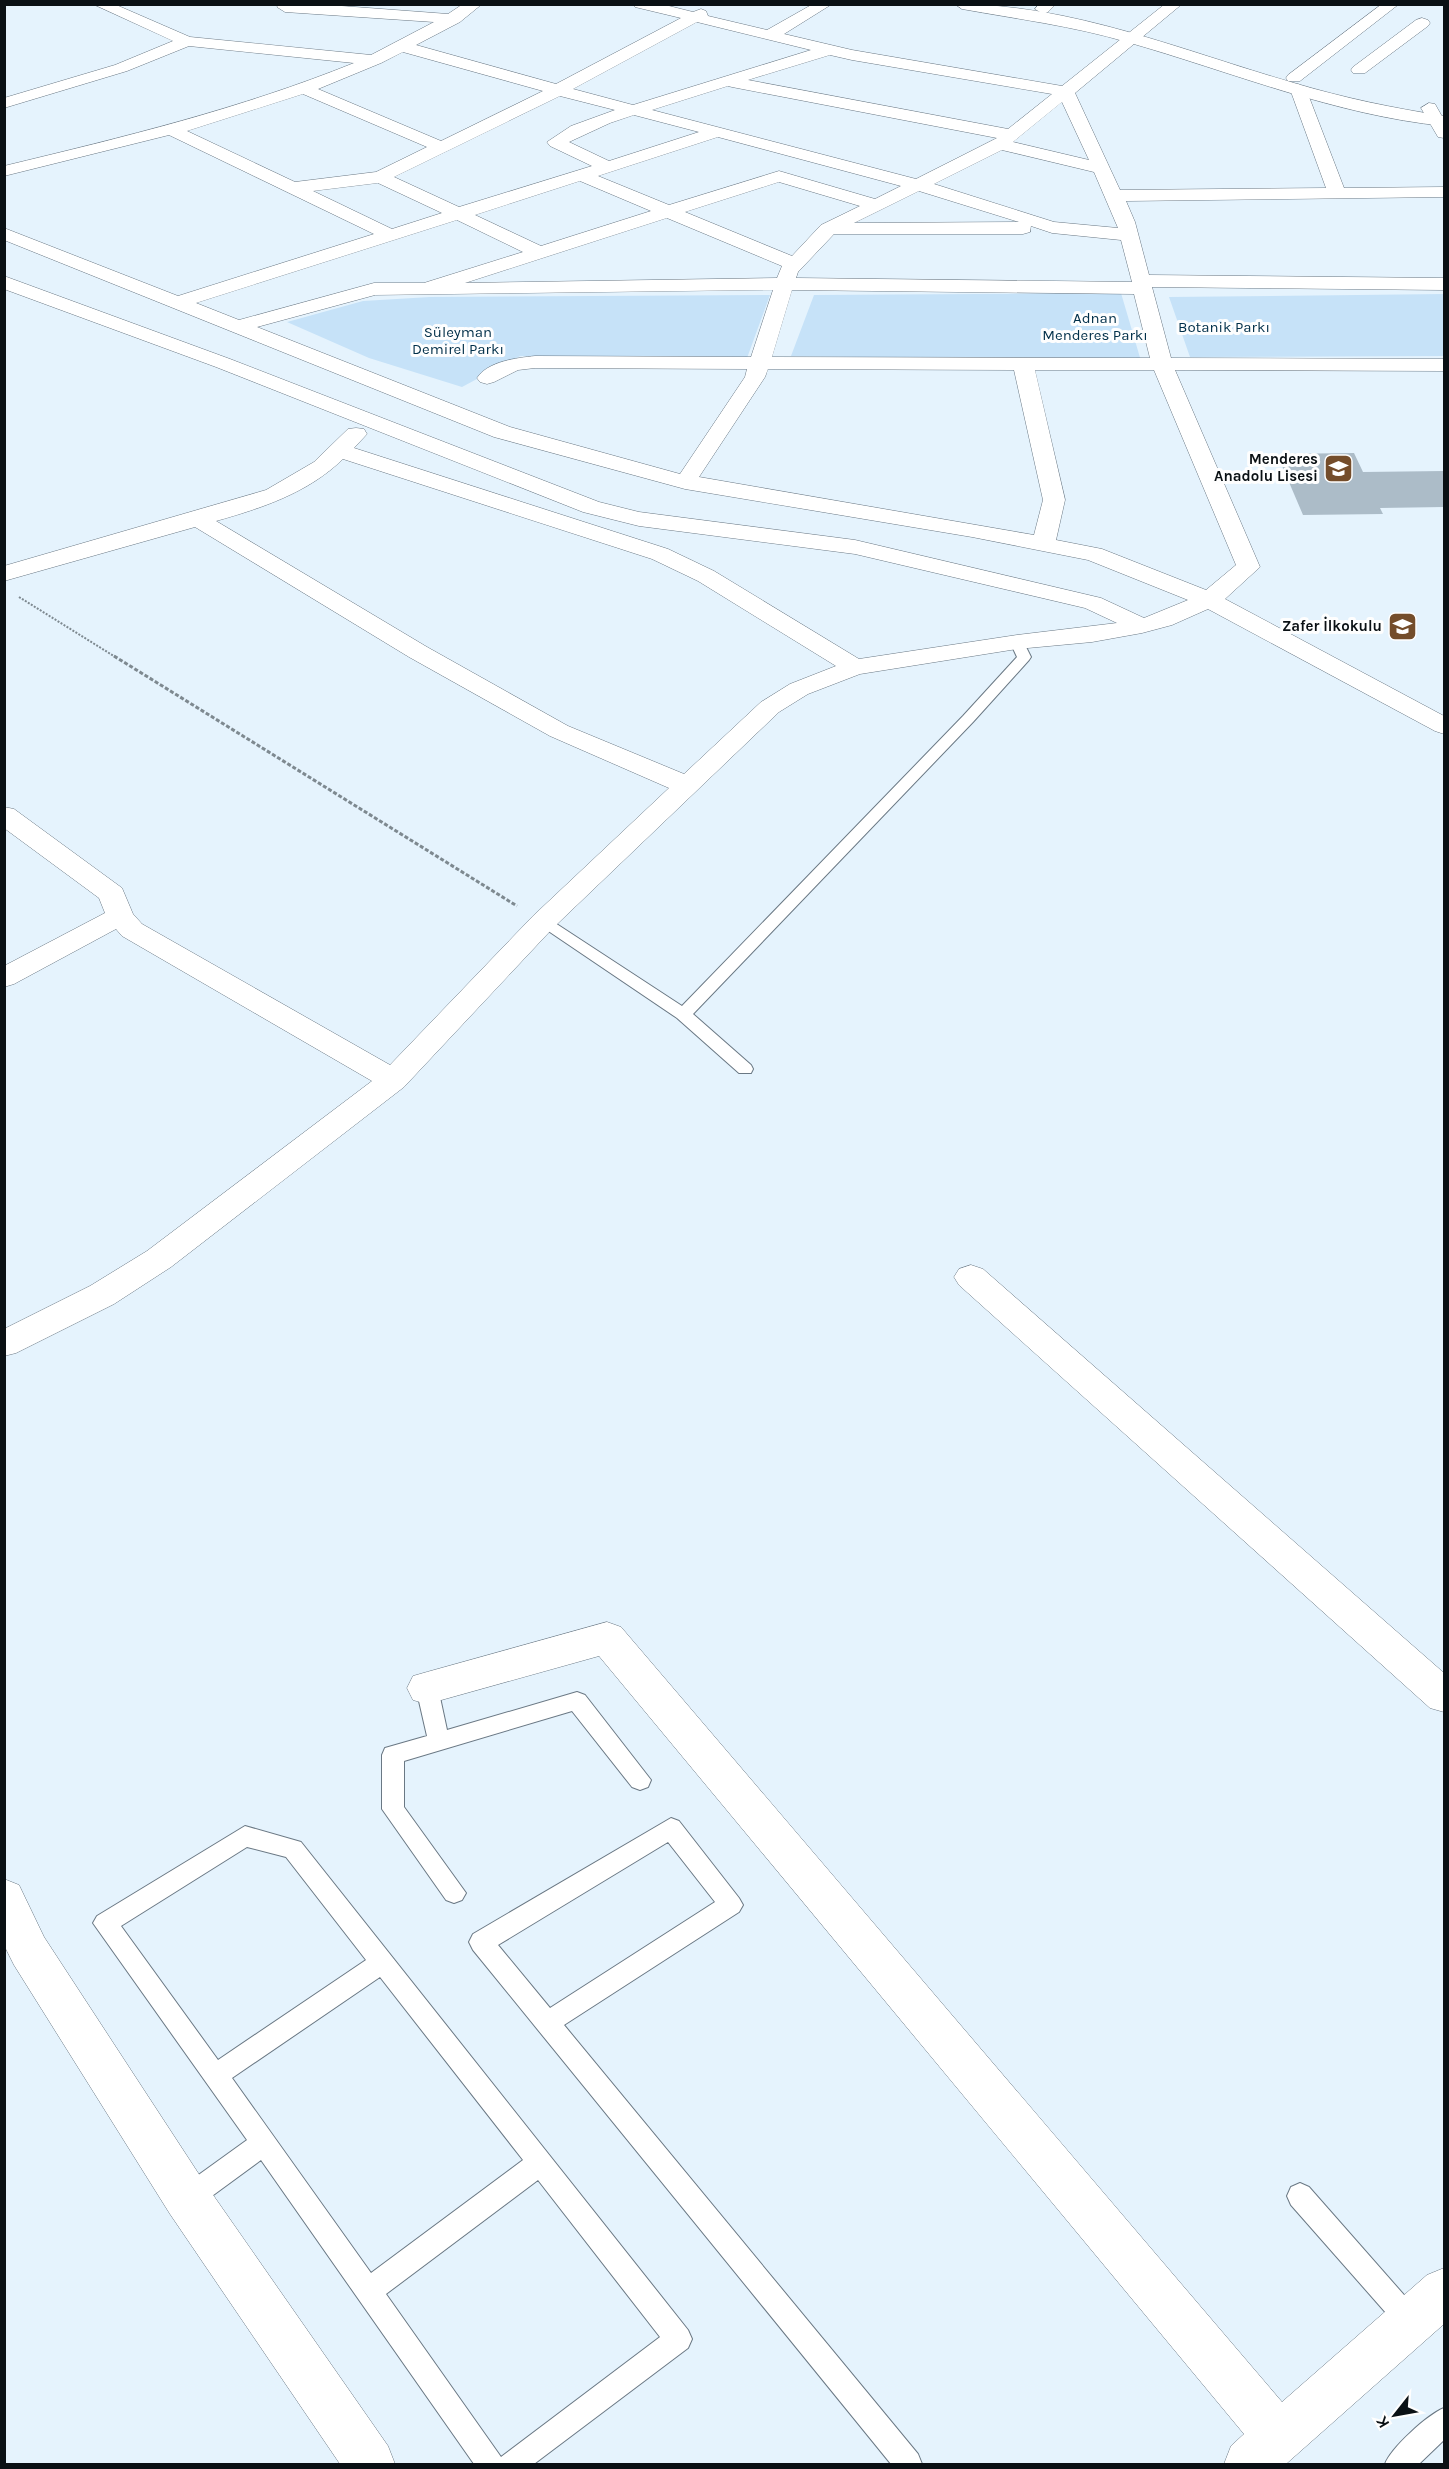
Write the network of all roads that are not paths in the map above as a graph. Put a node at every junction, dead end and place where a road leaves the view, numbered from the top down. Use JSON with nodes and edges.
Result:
{"nodes":[{"id":1,"x":100,"y":4,"type":"edge"},
{"id":2,"x":475,"y":4,"type":"edge"},
{"id":3,"x":640,"y":4,"type":"edge"},
{"id":4,"x":825,"y":4,"type":"edge"},
{"id":5,"x":962,"y":4,"type":"edge"},
{"id":6,"x":1019,"y":4,"type":"edge"},
{"id":7,"x":1175,"y":4,"type":"edge"},
{"id":8,"x":1392,"y":4,"type":"edge"},
{"id":9,"x":285,"y":7,"type":"dead end"},
{"id":10,"x":1046,"y":7,"type":"edge"},
{"id":11,"x":717,"y":8,"type":"dead end"},
{"id":12,"x":1378,"y":15,"type":"junction"},
{"id":13,"x":692,"y":17,"type":"junction"},
{"id":14,"x":454,"y":19,"type":"junction"},
{"id":15,"x":1138,"y":33,"type":"junction"},
{"id":16,"x":770,"y":35,"type":"junction"},
{"id":17,"x":187,"y":41,"type":"junction"},
{"id":18,"x":404,"y":47,"type":"junction"},
{"id":19,"x":828,"y":50,"type":"junction"},
{"id":20,"x":379,"y":60,"type":"junction"},
{"id":21,"x":1359,"y":70,"type":"dead end"},
{"id":22,"x":727,"y":81,"type":"junction"},
{"id":23,"x":1296,"y":84,"type":"junction"},
{"id":24,"x":307,"y":90,"type":"junction"},
{"id":25,"x":558,"y":90,"type":"junction"},
{"id":26,"x":1066,"y":92,"type":"junction"},
{"id":27,"x":4,"y":103,"type":"edge"},
{"id":28,"x":633,"y":110,"type":"junction"},
{"id":29,"x":1440,"y":119,"type":"edge"},
{"id":30,"x":170,"y":129,"type":"junction"},
{"id":31,"x":718,"y":132,"type":"junction"},
{"id":32,"x":1005,"y":140,"type":"junction"},
{"id":33,"x":441,"y":147,"type":"junction"},
{"id":34,"x":608,"y":167,"type":"junction"},
{"id":35,"x":1102,"y":169,"type":"junction"},
{"id":36,"x":4,"y":171,"type":"edge"},
{"id":37,"x":581,"y":175,"type":"junction"},
{"id":38,"x":380,"y":177,"type":"junction"},
{"id":39,"x":919,"y":184,"type":"junction"},
{"id":40,"x":293,"y":188,"type":"junction"},
{"id":41,"x":1444,"y":192,"type":"edge"},
{"id":42,"x":1337,"y":194,"type":"junction"},
{"id":43,"x":1115,"y":196,"type":"junction"},
{"id":44,"x":876,"y":206,"type":"junction"},
{"id":45,"x":666,"y":212,"type":"junction"},
{"id":46,"x":459,"y":213,"type":"junction"},
{"id":47,"x":1052,"y":227,"type":"junction"},
{"id":48,"x":828,"y":229,"type":"junction"},
{"id":49,"x":4,"y":233,"type":"edge"},
{"id":50,"x":391,"y":235,"type":"junction"},
{"id":51,"x":1129,"y":235,"type":"junction"},
{"id":52,"x":539,"y":252,"type":"junction"},
{"id":53,"x":795,"y":264,"type":"junction"},
{"id":54,"x":4,"y":282,"type":"edge"},
{"id":55,"x":784,"y":284,"type":"junction"},
{"id":56,"x":1444,"y":284,"type":"edge"},
{"id":57,"x":1142,"y":285,"type":"junction"},
{"id":58,"x":425,"y":288,"type":"junction"},
{"id":59,"x":4,"y":294,"type":"edge"},
{"id":60,"x":33,"y":294,"type":"junction"},
{"id":61,"x":178,"y":302,"type":"junction"},
{"id":62,"x":238,"y":326,"type":"junction"},
{"id":63,"x":760,"y":362,"type":"junction"},
{"id":64,"x":1023,"y":363,"type":"junction"},
{"id":65,"x":1162,"y":364,"type":"junction"},
{"id":66,"x":1444,"y":364,"type":"edge"},
{"id":67,"x":487,"y":378,"type":"dead end"},
{"id":68,"x":406,"y":393,"type":"junction"},
{"id":69,"x":369,"y":421,"type":"junction"},
{"id":70,"x":340,"y":451,"type":"junction"},
{"id":71,"x":685,"y":482,"type":"junction"},
{"id":72,"x":196,"y":518,"type":"junction"},
{"id":73,"x":693,"y":524,"type":"junction"},
{"id":74,"x":1043,"y":544,"type":"junction"},
{"id":75,"x":660,"y":554,"type":"junction"},
{"id":76,"x":4,"y":574,"type":"edge"},
{"id":77,"x":1209,"y":600,"type":"junction"},
{"id":78,"x":1142,"y":626,"type":"junction"},
{"id":79,"x":1017,"y":642,"type":"junction"},
{"id":80,"x":855,"y":667,"type":"junction"},
{"id":81,"x":1444,"y":726,"type":"edge"},
{"id":82,"x":686,"y":785,"type":"junction"},
{"id":83,"x":4,"y":815,"type":"edge"},
{"id":84,"x":120,"y":916,"type":"junction"},
{"id":85,"x":543,"y":922,"type":"junction"},
{"id":86,"x":4,"y":978,"type":"edge"},
{"id":87,"x":683,"y":1014,"type":"junction"},
{"id":88,"x":745,"y":1069,"type":"dead end"},
{"id":89,"x":393,"y":1080,"type":"junction"},
{"id":90,"x":971,"y":1276,"type":"dead end"},
{"id":91,"x":4,"y":1344,"type":"edge"},
{"id":92,"x":427,"y":1688,"type":"joint"},
{"id":93,"x":1444,"y":1696,"type":"edge"},
{"id":94,"x":439,"y":1742,"type":"junction"},
{"id":95,"x":640,"y":1780,"type":"dead end"},
{"id":96,"x":454,"y":1893,"type":"dead end"},
{"id":97,"x":4,"y":1898,"type":"edge"},
{"id":98,"x":382,"y":1962,"type":"junction"},
{"id":99,"x":547,"y":2023,"type":"junction"},
{"id":100,"x":215,"y":2076,"type":"junction"},
{"id":101,"x":264,"y":2143,"type":"junction"},
{"id":102,"x":540,"y":2163,"type":"junction"},
{"id":103,"x":1300,"y":2196,"type":"dead end"},
{"id":104,"x":187,"y":2198,"type":"junction"},
{"id":105,"x":368,"y":2292,"type":"junction"},
{"id":106,"x":1427,"y":2306,"type":"edge"},
{"id":107,"x":1444,"y":2422,"type":"edge"},
{"id":108,"x":1264,"y":2451,"type":"edge"},
{"id":109,"x":370,"y":2464,"type":"edge"},
{"id":110,"x":490,"y":2464,"type":"edge"},
{"id":111,"x":513,"y":2464,"type":"edge"},
{"id":112,"x":908,"y":2464,"type":"edge"},
{"id":113,"x":1399,"y":2464,"type":"edge"}],
"edges":[{"from":1,"to":17,"type":"street"},
{"from":2,"to":14,"type":"street"},
{"from":3,"to":13,"type":"street"},
{"from":4,"to":16,"type":"street"},
{"from":5,"to":15,"type":"street"},
{"from":6,"to":10,"type":"street"},
{"from":7,"to":15,"type":"street"},
{"from":8,"to":12,"type":"street"},
{"from":9,"to":14,"type":"street"},
{"from":10,"to":15,"type":"street"},
{"from":11,"to":13,"type":"street"},
{"from":12,"to":21,"type":"street"},
{"from":12,"to":23,"type":"street"},
{"from":13,"to":16,"type":"street"},
{"from":13,"to":25,"type":"street"},
{"from":14,"to":18,"type":"street"},
{"from":15,"to":23,"type":"street"},
{"from":15,"to":26,"type":"street"},
{"from":16,"to":19,"type":"street"},
{"from":17,"to":20,"type":"street"},
{"from":17,"to":27,"type":"street"},
{"from":18,"to":20,"type":"street"},
{"from":18,"to":25,"type":"street"},
{"from":19,"to":22,"type":"street"},
{"from":19,"to":26,"type":"street"},
{"from":20,"to":24,"type":"street"},
{"from":22,"to":28,"type":"street"},
{"from":22,"to":32,"type":"street"},
{"from":23,"to":29,"type":"street"},
{"from":23,"to":42,"type":"street"},
{"from":24,"to":30,"type":"street"},
{"from":24,"to":33,"type":"street"},
{"from":25,"to":28,"type":"street"},
{"from":25,"to":33,"type":"street"},
{"from":26,"to":32,"type":"street"},
{"from":26,"to":35,"type":"street"},
{"from":28,"to":31,"type":"street"},
{"from":28,"to":34,"type":"street"},
{"from":30,"to":36,"type":"street"},
{"from":30,"to":40,"type":"street"},
{"from":31,"to":34,"type":"street"},
{"from":31,"to":39,"type":"street"},
{"from":32,"to":35,"type":"street"},
{"from":32,"to":39,"type":"street"},
{"from":33,"to":38,"type":"street"},
{"from":34,"to":37,"type":"street"},
{"from":35,"to":43,"type":"street"},
{"from":37,"to":45,"type":"street"},
{"from":37,"to":46,"type":"street"},
{"from":38,"to":40,"type":"street"},
{"from":38,"to":46,"type":"street"},
{"from":39,"to":44,"type":"street"},
{"from":39,"to":47,"type":"street"},
{"from":40,"to":50,"type":"street"},
{"from":41,"to":42,"type":"street"},
{"from":42,"to":43,"type":"street"},
{"from":43,"to":51,"type":"street"},
{"from":44,"to":45,"type":"street"},
{"from":44,"to":48,"type":"street"},
{"from":45,"to":52,"type":"street"},
{"from":45,"to":53,"type":"street"},
{"from":46,"to":50,"type":"street"},
{"from":46,"to":52,"type":"street"},
{"from":47,"to":48,"type":"street"},
{"from":47,"to":51,"type":"street"},
{"from":48,"to":53,"type":"street"},
{"from":49,"to":61,"type":"street"},
{"from":50,"to":61,"type":"street"},
{"from":51,"to":57,"type":"street"},
{"from":52,"to":58,"type":"street"},
{"from":53,"to":55,"type":"street"},
{"from":54,"to":60,"type":"street"},
{"from":55,"to":57,"type":"street"},
{"from":55,"to":58,"type":"street"},
{"from":55,"to":63,"type":"street"},
{"from":56,"to":57,"type":"street"},
{"from":57,"to":65,"type":"street"},
{"from":58,"to":62,"type":"street"},
{"from":59,"to":60,"type":"street"},
{"from":60,"to":69,"type":"street"},
{"from":61,"to":62,"type":"street"},
{"from":62,"to":68,"type":"street"},
{"from":63,"to":64,"type":"street"},
{"from":63,"to":67,"type":"street"},
{"from":63,"to":71,"type":"street"},
{"from":64,"to":65,"type":"street"},
{"from":64,"to":74,"type":"street"},
{"from":65,"to":66,"type":"street"},
{"from":65,"to":77,"type":"street"},
{"from":68,"to":69,"type":"street"},
{"from":68,"to":71,"type":"street"},
{"from":69,"to":70,"type":"street"},
{"from":69,"to":73,"type":"street"},
{"from":70,"to":72,"type":"street"},
{"from":70,"to":75,"type":"street"},
{"from":71,"to":74,"type":"street"},
{"from":72,"to":76,"type":"street"},
{"from":72,"to":82,"type":"street"},
{"from":73,"to":75,"type":"street"},
{"from":73,"to":78,"type":"street"},
{"from":74,"to":77,"type":"street"},
{"from":75,"to":80,"type":"street"},
{"from":77,"to":78,"type":"street"},
{"from":77,"to":81,"type":"street"},
{"from":78,"to":79,"type":"street"},
{"from":79,"to":80,"type":"street"},
{"from":79,"to":87,"type":"lane"},
{"from":80,"to":82,"type":"street"},
{"from":82,"to":85,"type":"street"},
{"from":83,"to":84,"type":"street"},
{"from":84,"to":86,"type":"street"},
{"from":84,"to":89,"type":"street"},
{"from":85,"to":87,"type":"lane"},
{"from":85,"to":89,"type":"street"},
{"from":87,"to":88,"type":"lane"},
{"from":89,"to":91,"type":"street"},
{"from":90,"to":93,"type":"street"},
{"from":92,"to":94,"type":"lane"},
{"from":92,"to":108,"type":"street"},
{"from":94,"to":95,"type":"lane"},
{"from":94,"to":96,"type":"lane"},
{"from":97,"to":104,"type":"street"},
{"from":98,"to":100,"type":"lane"},
{"from":98,"to":100,"type":"lane"},
{"from":98,"to":102,"type":"lane"},
{"from":99,"to":99,"type":"lane"},
{"from":99,"to":112,"type":"lane"},
{"from":100,"to":101,"type":"lane"},
{"from":101,"to":104,"type":"lane"},
{"from":101,"to":105,"type":"lane"},
{"from":102,"to":105,"type":"lane"},
{"from":102,"to":111,"type":"lane"},
{"from":103,"to":106,"type":"lane"},
{"from":104,"to":109,"type":"street"},
{"from":105,"to":110,"type":"lane"},
{"from":106,"to":108,"type":"street"},
{"from":107,"to":113,"type":"lane"}]}
